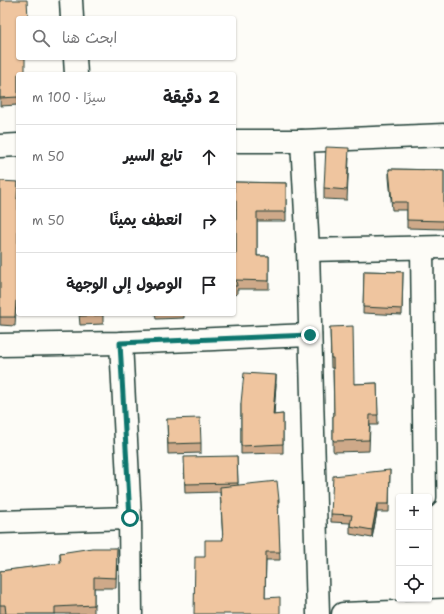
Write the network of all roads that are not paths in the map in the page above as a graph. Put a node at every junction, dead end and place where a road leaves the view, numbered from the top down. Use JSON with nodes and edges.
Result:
{"nodes":[{"id":1,"x":71,"y":0,"type":"edge"},
{"id":2,"x":72,"y":16,"type":"edge"},
{"id":3,"x":74,"y":60,"type":"edge"},
{"id":4,"x":76,"y":72,"type":"edge"},
{"id":5,"x":444,"y":135,"type":"edge"},
{"id":6,"x":302,"y":140,"type":"junction"},
{"id":7,"x":236,"y":141,"type":"edge"},
{"id":8,"x":16,"y":145,"type":"edge"},
{"id":9,"x":0,"y":146,"type":"edge"},
{"id":10,"x":444,"y":247,"type":"edge"},
{"id":11,"x":422,"y":248,"type":"junction"},
{"id":12,"x":308,"y":250,"type":"junction"},
{"id":13,"x":310,"y":335,"type":"junction"},
{"id":14,"x":120,"y":343,"type":"junction"},
{"id":15,"x":0,"y":346,"type":"edge"},
{"id":16,"x":425,"y":494,"type":"edge"},
{"id":17,"x":130,"y":518,"type":"junction"},
{"id":18,"x":0,"y":522,"type":"edge"},
{"id":19,"x":432,"y":606,"type":"edge"},
{"id":20,"x":131,"y":614,"type":"edge"},
{"id":21,"x":318,"y":614,"type":"edge"},
{"id":22,"x":343,"y":614,"type":"edge"}],
"edges":[{"from":1,"to":2,"type":"street"},
{"from":3,"to":4,"type":"street"},
{"from":5,"to":6,"type":"street"},
{"from":6,"to":7,"type":"street"},
{"from":6,"to":12,"type":"street"},
{"from":8,"to":9,"type":"street"},
{"from":10,"to":11,"type":"street"},
{"from":11,"to":12,"type":"street"},
{"from":11,"to":16,"type":"street"},
{"from":12,"to":13,"type":"street"},
{"from":13,"to":14,"type":"street"},
{"from":13,"to":21,"type":"street"},
{"from":14,"to":15,"type":"street"},
{"from":14,"to":17,"type":"street"},
{"from":17,"to":18,"type":"street"},
{"from":17,"to":20,"type":"street"},
{"from":19,"to":22,"type":"street"}]}
